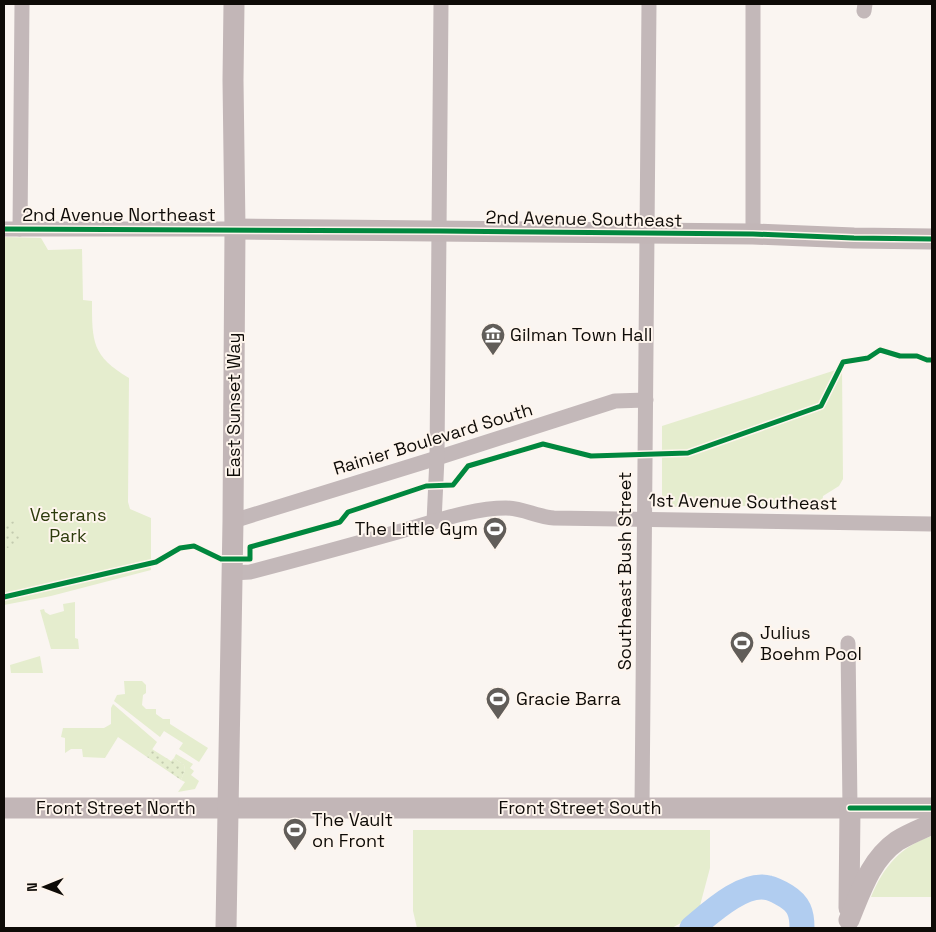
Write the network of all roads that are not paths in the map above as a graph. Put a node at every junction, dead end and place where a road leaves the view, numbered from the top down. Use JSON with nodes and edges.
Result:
{"nodes":[{"id":1,"x":22,"y":4,"type":"edge"},
{"id":2,"x":234,"y":4,"type":"edge"},
{"id":3,"x":441,"y":4,"type":"edge"},
{"id":4,"x":649,"y":4,"type":"edge"},
{"id":5,"x":753,"y":4,"type":"edge"},
{"id":6,"x":4,"y":229,"type":"edge"},
{"id":7,"x":20,"y":229,"type":"junction"},
{"id":8,"x":235,"y":229,"type":"junction"},
{"id":9,"x":440,"y":231,"type":"junction"},
{"id":10,"x":647,"y":234,"type":"junction"},
{"id":11,"x":752,"y":234,"type":"junction"},
{"id":12,"x":932,"y":239,"type":"edge"},
{"id":13,"x":646,"y":400,"type":"junction"},
{"id":14,"x":437,"y":458,"type":"junction"},
{"id":15,"x":644,"y":519,"type":"junction"},
{"id":16,"x":233,"y":521,"type":"junction"},
{"id":17,"x":434,"y":522,"type":"junction"},
{"id":18,"x":932,"y":524,"type":"edge"},
{"id":19,"x":232,"y":573,"type":"junction"},
{"id":20,"x":848,"y":643,"type":"dead end"},
{"id":21,"x":228,"y":807,"type":"junction"},
{"id":22,"x":4,"y":808,"type":"edge"},
{"id":23,"x":642,"y":808,"type":"junction"},
{"id":24,"x":850,"y":808,"type":"junction"},
{"id":25,"x":932,"y":808,"type":"edge"},
{"id":26,"x":932,"y":824,"type":"edge"},
{"id":27,"x":849,"y":924,"type":"edge"},
{"id":28,"x":226,"y":928,"type":"edge"}],
"edges":[{"from":1,"to":7,"type":"street"},
{"from":2,"to":8,"type":"main road","name":"East Sunset Way"},
{"from":3,"to":9,"type":"street"},
{"from":4,"to":10,"type":"street","name":"Southeast Bush Street"},
{"from":5,"to":11,"type":"street"},
{"from":6,"to":7,"type":"street","name":"2nd Avenue Northeast"},
{"from":7,"to":8,"type":"street","name":"2nd Avenue Northeast"},
{"from":8,"to":9,"type":"main road","name":"2nd Avenue Southeast"},
{"from":8,"to":16,"type":"main road","name":"East Sunset Way"},
{"from":9,"to":10,"type":"main road","name":"2nd Avenue Southeast"},
{"from":9,"to":14,"type":"street"},
{"from":10,"to":11,"type":"main road","name":"2nd Avenue Southeast"},
{"from":10,"to":13,"type":"street","name":"Southeast Bush Street"},
{"from":11,"to":12,"type":"main road","name":"2nd Avenue Southeast"},
{"from":13,"to":14,"type":"street","name":"Rainier Boulevard South"},
{"from":13,"to":15,"type":"street","name":"Southeast Bush Street"},
{"from":14,"to":16,"type":"street","name":"Rainier Boulevard South"},
{"from":14,"to":17,"type":"street"},
{"from":15,"to":17,"type":"street","name":"1st Avenue Southeast"},
{"from":15,"to":18,"type":"street","name":"1st Avenue Southeast"},
{"from":15,"to":23,"type":"street","name":"Southeast Bush Street"},
{"from":16,"to":19,"type":"main road","name":"East Sunset Way"},
{"from":17,"to":19,"type":"street","name":"1st Avenue Southeast"},
{"from":19,"to":21,"type":"main road","name":"East Sunset Way"},
{"from":20,"to":24,"type":"street"},
{"from":21,"to":22,"type":"main road","name":"Front Street North"},
{"from":21,"to":23,"type":"main road","name":"Front Street South"},
{"from":21,"to":28,"type":"main road","name":"East Sunset Way"},
{"from":23,"to":24,"type":"main road","name":"Front Street South"},
{"from":24,"to":25,"type":"main road","name":"Front Street South"},
{"from":24,"to":27,"type":"main road"},
{"from":26,"to":27,"type":"main road"}]}
